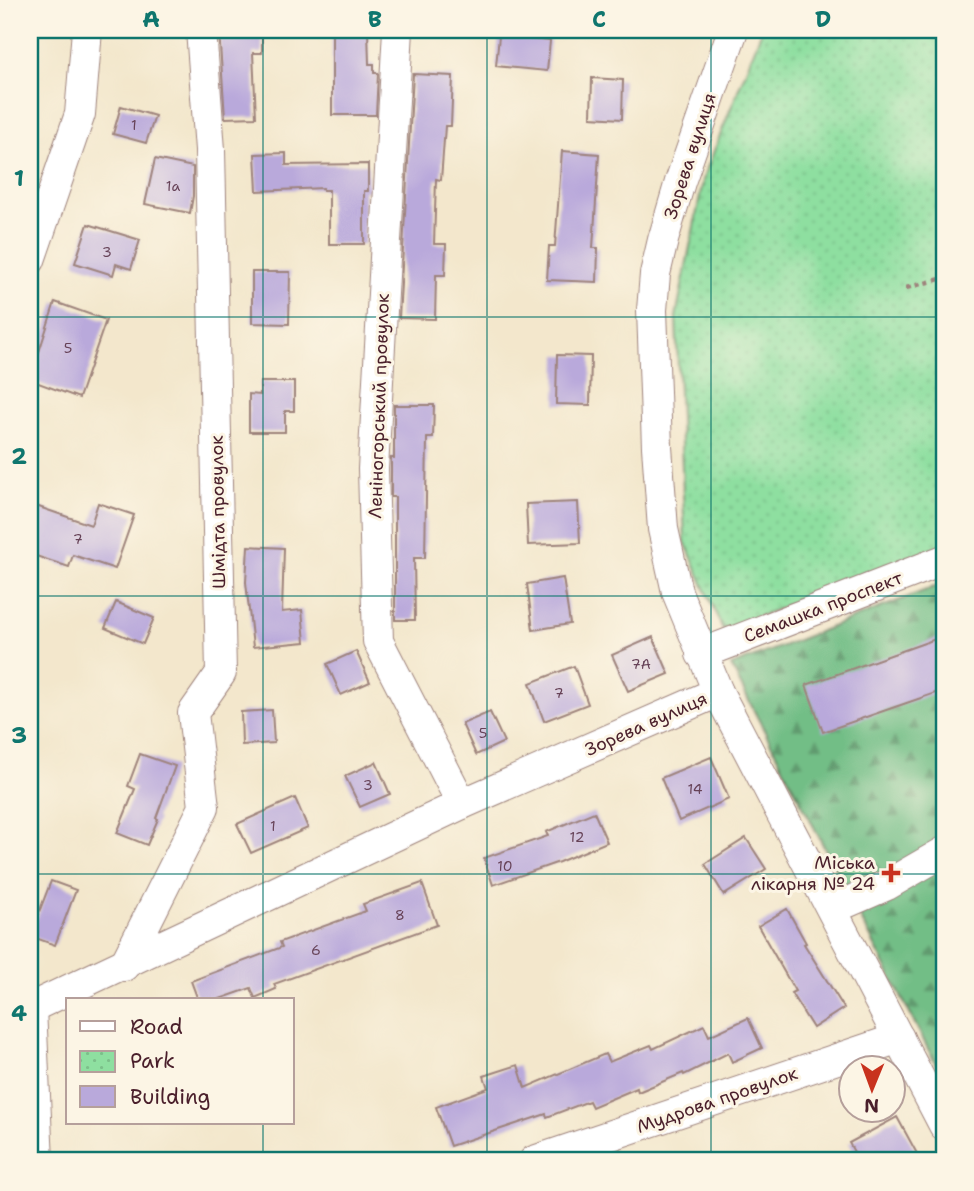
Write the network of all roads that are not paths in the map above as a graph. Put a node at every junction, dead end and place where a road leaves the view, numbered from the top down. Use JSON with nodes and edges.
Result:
{"nodes":[{"id":1,"x":87,"y":30,"type":"edge"},
{"id":2,"x":201,"y":30,"type":"edge"},
{"id":3,"x":398,"y":30,"type":"edge"},
{"id":4,"x":733,"y":30,"type":"edge"},
{"id":5,"x":30,"y":260,"type":"edge"},
{"id":6,"x":944,"y":560,"type":"edge"},
{"id":7,"x":701,"y":654,"type":"junction"},
{"id":8,"x":718,"y":692,"type":"junction"},
{"id":9,"x":463,"y":804,"type":"junction"},
{"id":10,"x":944,"y":852,"type":"edge"},
{"id":11,"x":832,"y":909,"type":"junction"},
{"id":12,"x":124,"y":966,"type":"junction"},
{"id":13,"x":30,"y":1008,"type":"edge"},
{"id":14,"x":899,"y":1038,"type":"junction"},
{"id":15,"x":944,"y":1125,"type":"edge"},
{"id":16,"x":38,"y":1161,"type":"edge"},
{"id":17,"x":534,"y":1161,"type":"edge"}],
"edges":[{"from":1,"to":5,"type":"street"},
{"from":2,"to":12,"type":"street","name":"Шмідта провулок"},
{"from":3,"to":9,"type":"street","name":"Леніногорський провулок"},
{"from":4,"to":7,"type":"street","name":"Зорева вулиця"},
{"from":6,"to":7,"type":"street","name":"Семашка проспект"},
{"from":7,"to":8,"type":"street","name":"Зорева вулиця"},
{"from":8,"to":9,"type":"street","name":"Зорева вулиця"},
{"from":8,"to":11,"type":"street"},
{"from":9,"to":12,"type":"street","name":"Зорева вулиця"},
{"from":10,"to":11,"type":"street"},
{"from":11,"to":14,"type":"street"},
{"from":12,"to":13,"type":"street","name":"Зорева вулиця"},
{"from":13,"to":16,"type":"street"},
{"from":14,"to":15,"type":"street"},
{"from":14,"to":17,"type":"street","name":"Мудрова провулок"}]}
